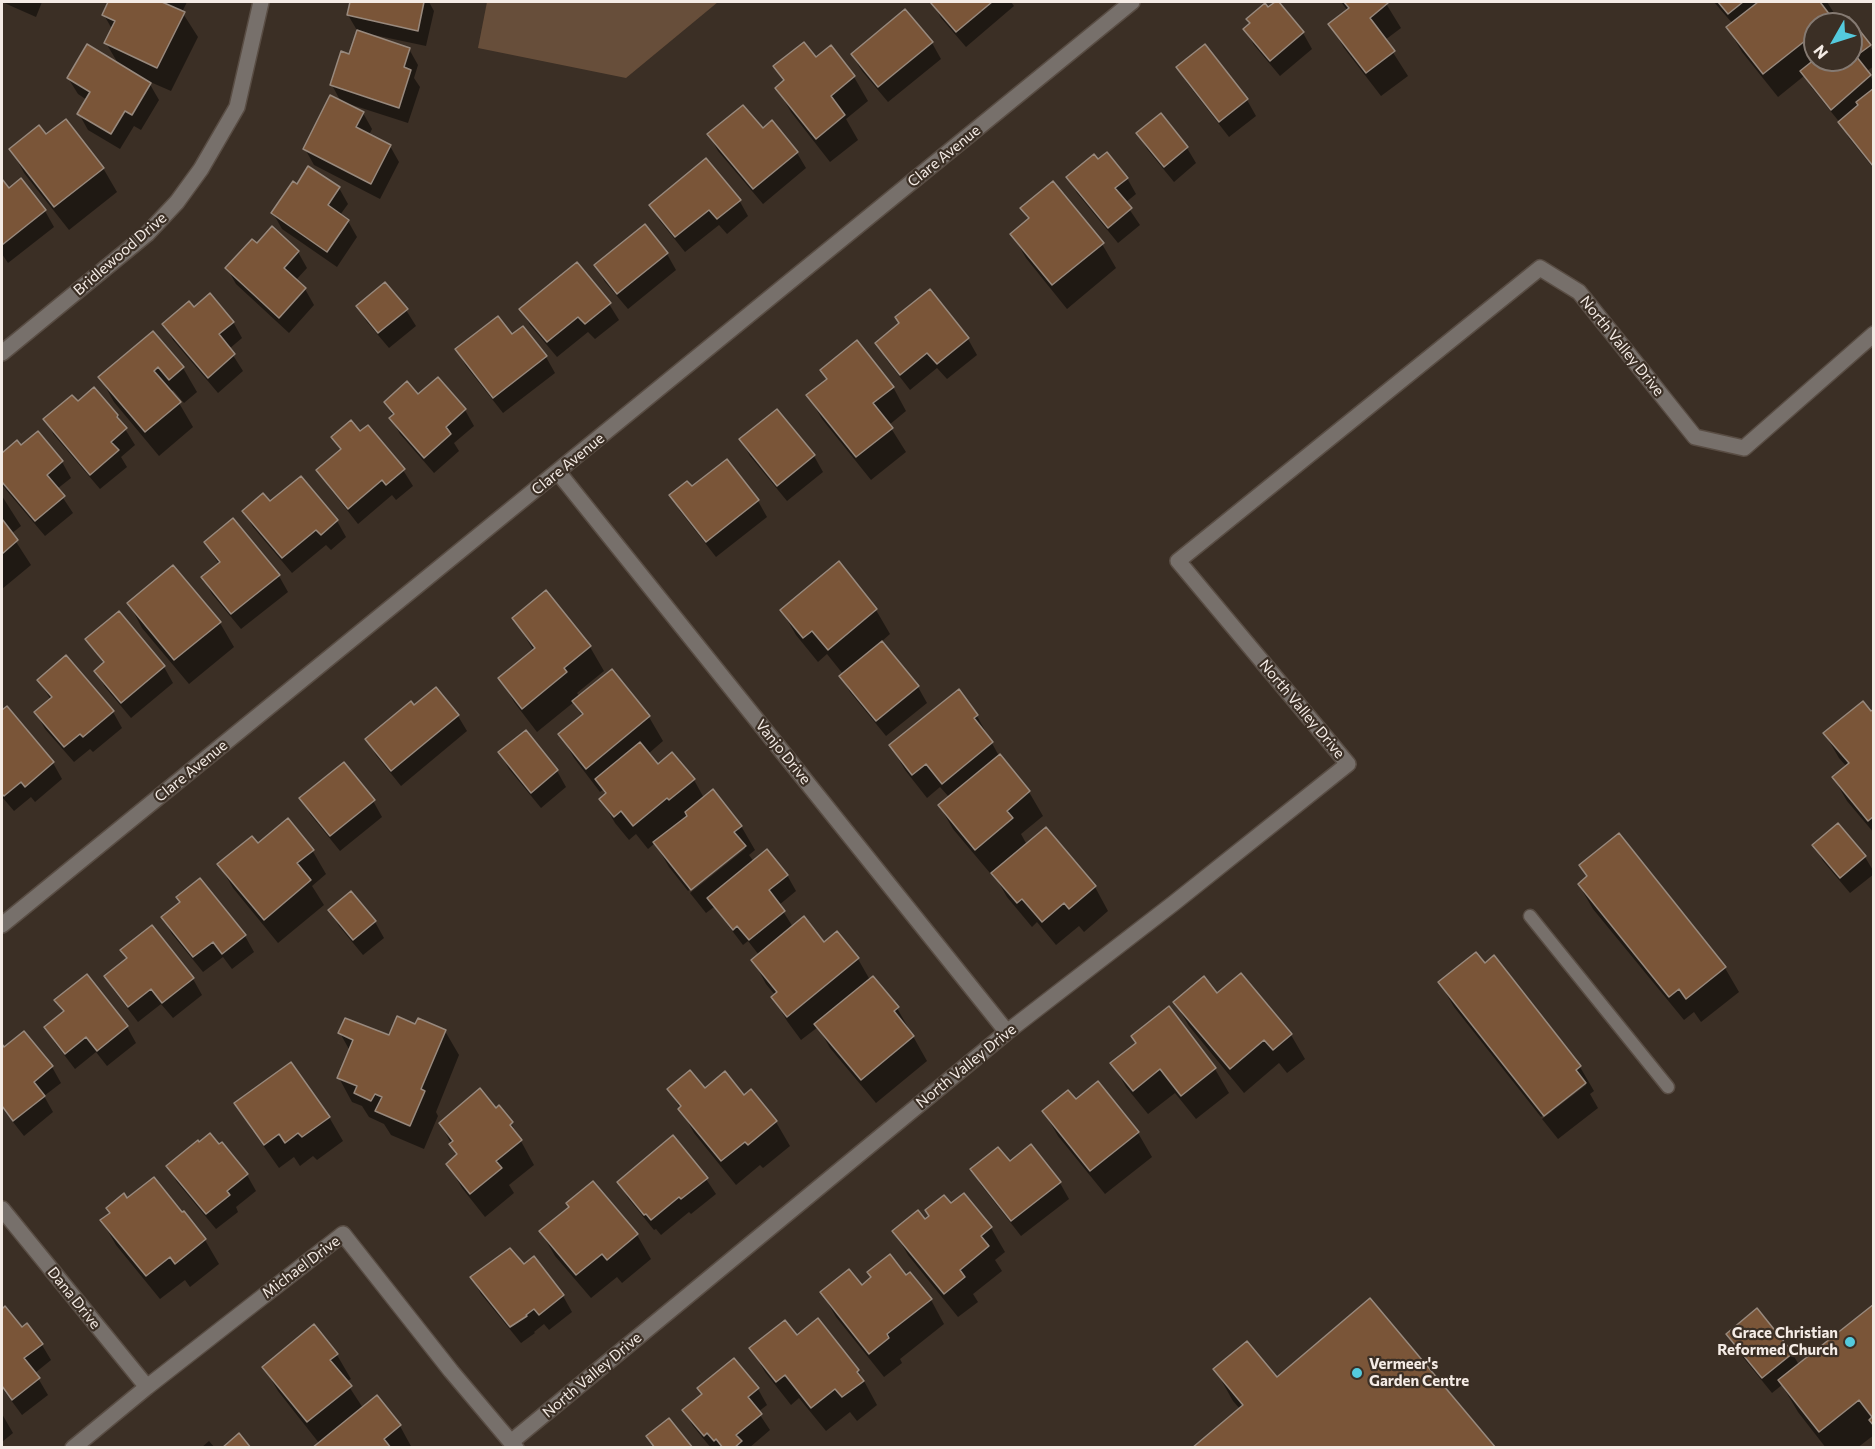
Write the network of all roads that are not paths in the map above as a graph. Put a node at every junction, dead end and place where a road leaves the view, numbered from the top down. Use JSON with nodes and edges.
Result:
{"nodes":[{"id":1,"x":261,"y":2,"type":"edge"},
{"id":2,"x":1132,"y":2,"type":"edge"},
{"id":3,"x":1874,"y":334,"type":"edge"},
{"id":4,"x":2,"y":354,"type":"edge"},
{"id":5,"x":558,"y":472,"type":"junction"},
{"id":6,"x":1530,"y":916,"type":"dead end"},
{"id":7,"x":2,"y":925,"type":"edge"},
{"id":8,"x":1007,"y":1032,"type":"junction"},
{"id":9,"x":1668,"y":1087,"type":"dead end"},
{"id":10,"x":2,"y":1209,"type":"edge"},
{"id":11,"x":147,"y":1387,"type":"junction"},
{"id":12,"x":514,"y":1445,"type":"edge"},
{"id":13,"x":73,"y":1448,"type":"edge"}],
"edges":[{"from":1,"to":4,"type":"street","name":"Bridlewood Drive"},
{"from":2,"to":5,"type":"street","name":"Clare Avenue"},
{"from":3,"to":8,"type":"street","name":"North Valley Drive"},
{"from":5,"to":7,"type":"street","name":"Clare Avenue"},
{"from":5,"to":8,"type":"street","name":"Vanjo Drive"},
{"from":6,"to":9,"type":"lane"},
{"from":8,"to":12,"type":"street","name":"North Valley Drive"},
{"from":10,"to":11,"type":"street","name":"Dana Drive"},
{"from":11,"to":12,"type":"street","name":"Michael Drive"},
{"from":11,"to":13,"type":"street","name":"Michael Drive"}]}
